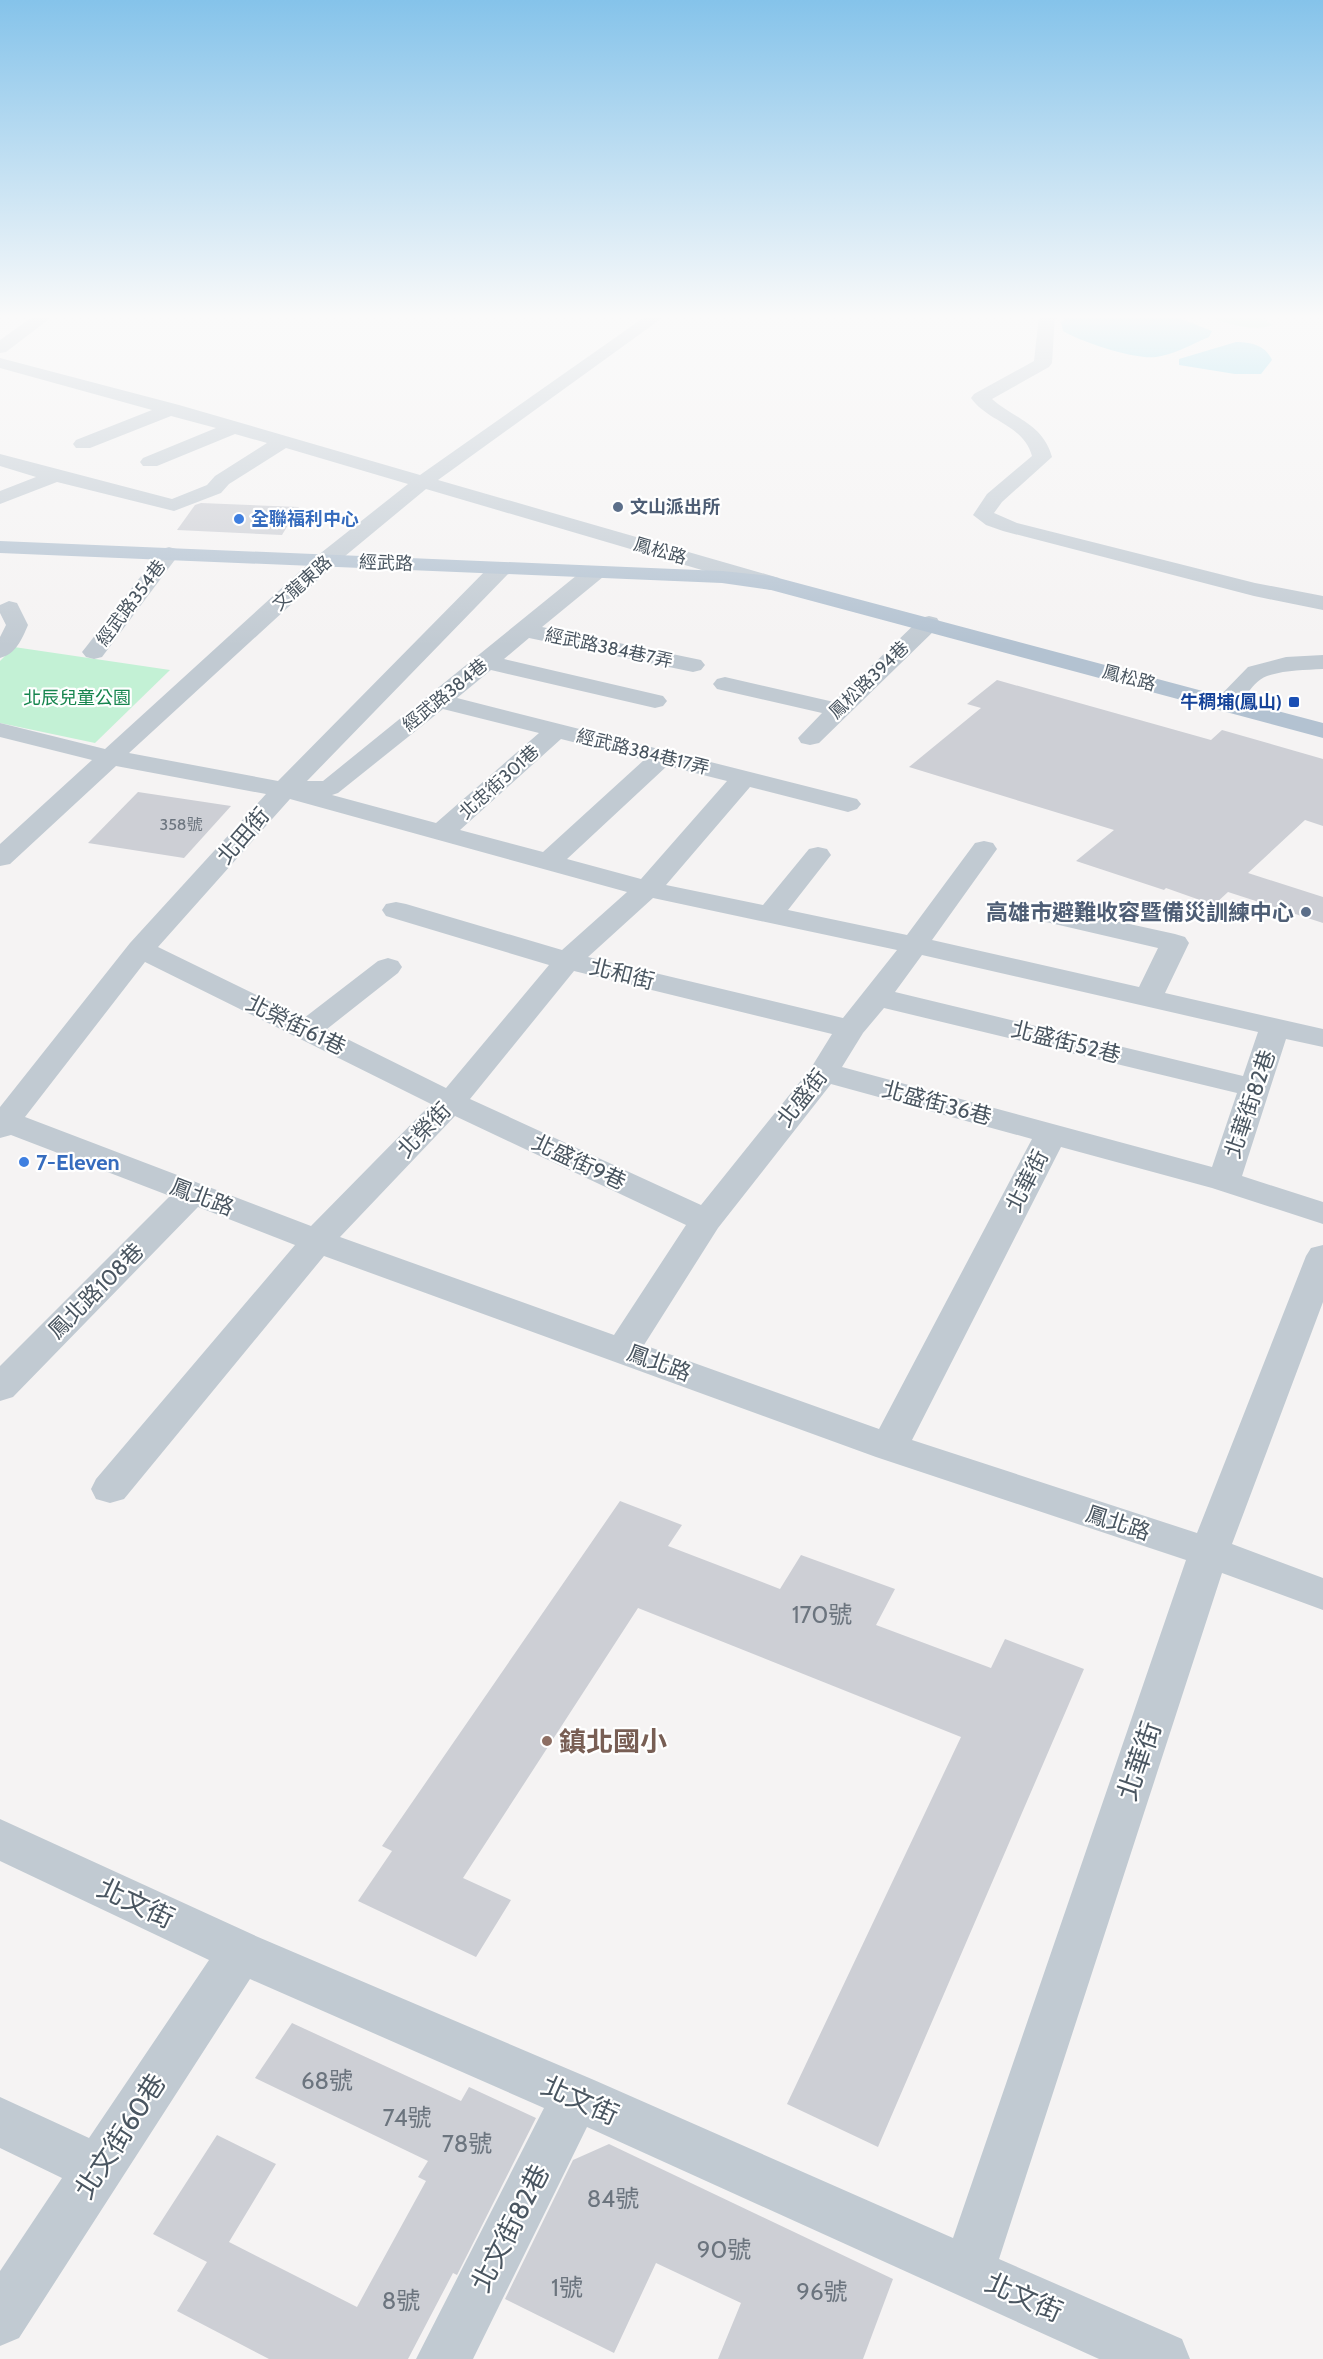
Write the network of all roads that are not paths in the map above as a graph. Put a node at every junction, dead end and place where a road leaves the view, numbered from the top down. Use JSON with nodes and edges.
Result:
{"nodes":[{"id":1,"x":129,"y":426,"type":"edge"},
{"id":2,"x":232,"y":426,"type":"edge"},
{"id":3,"x":502,"y":426,"type":"edge"},
{"id":4,"x":1021,"y":426,"type":"edge"},
{"id":5,"x":235,"y":427,"type":"junction"},
{"id":6,"x":283,"y":441,"type":"junction"},
{"id":7,"x":83,"y":444,"type":"dead end"},
{"id":8,"x":0,"y":460,"type":"edge"},
{"id":9,"x":180,"y":470,"type":"dead end"},
{"id":10,"x":201,"y":475,"type":"dead end"},
{"id":11,"x":55,"y":476,"type":"junction"},
{"id":12,"x":222,"y":480,"type":"junction"},
{"id":13,"x":424,"y":481,"type":"junction"},
{"id":14,"x":0,"y":498,"type":"edge"},
{"id":15,"x":0,"y":547,"type":"edge"},
{"id":16,"x":169,"y":553,"type":"junction"},
{"id":17,"x":325,"y":561,"type":"junction"},
{"id":18,"x":501,"y":568,"type":"junction"},
{"id":19,"x":595,"y":572,"type":"junction"},
{"id":20,"x":771,"y":584,"type":"junction"},
{"id":21,"x":1323,"y":603,"type":"edge"},
{"id":22,"x":9,"y":608,"type":"dead end"},
{"id":23,"x":929,"y":623,"type":"junction"},
{"id":24,"x":524,"y":630,"type":"junction"},
{"id":25,"x":0,"y":651,"type":"edge"},
{"id":26,"x":94,"y":652,"type":"dead end"},
{"id":27,"x":486,"y":662,"type":"junction"},
{"id":28,"x":1323,"y":662,"type":"edge"},
{"id":29,"x":693,"y":665,"type":"dead end"},
{"id":30,"x":725,"y":684,"type":"dead end"},
{"id":31,"x":439,"y":701,"type":"junction"},
{"id":32,"x":655,"y":701,"type":"dead end"},
{"id":33,"x":1224,"y":704,"type":"junction"},
{"id":34,"x":838,"y":710,"type":"junction"},
{"id":35,"x":0,"y":730,"type":"edge"},
{"id":36,"x":556,"y":731,"type":"junction"},
{"id":37,"x":1323,"y":731,"type":"edge"},
{"id":38,"x":810,"y":738,"type":"dead end"},
{"id":39,"x":109,"y":757,"type":"junction"},
{"id":40,"x":662,"y":757,"type":"junction"},
{"id":41,"x":744,"y":778,"type":"junction"},
{"id":42,"x":284,"y":790,"type":"junction"},
{"id":43,"x":848,"y":804,"type":"dead end"},
{"id":44,"x":441,"y":833,"type":"junction"},
{"id":45,"x":984,"y":849,"type":"dead end"},
{"id":46,"x":818,"y":855,"type":"dead end"},
{"id":47,"x":0,"y":858,"type":"edge"},
{"id":48,"x":548,"y":862,"type":"junction"},
{"id":49,"x":647,"y":889,"type":"junction"},
{"id":50,"x":396,"y":910,"type":"dead end"},
{"id":51,"x":1043,"y":913,"type":"dead end"},
{"id":52,"x":770,"y":915,"type":"junction"},
{"id":53,"x":915,"y":945,"type":"junction"},
{"id":54,"x":140,"y":949,"type":"junction"},
{"id":55,"x":567,"y":961,"type":"junction"},
{"id":56,"x":388,"y":967,"type":"dead end"},
{"id":57,"x":878,"y":997,"type":"junction"},
{"id":58,"x":1148,"y":998,"type":"junction"},
{"id":59,"x":1275,"y":1028,"type":"junction"},
{"id":60,"x":850,"y":1029,"type":"junction"},
{"id":61,"x":306,"y":1030,"type":"junction"},
{"id":62,"x":1323,"y":1038,"type":"edge"},
{"id":63,"x":824,"y":1072,"type":"junction"},
{"id":64,"x":1255,"y":1088,"type":"junction"},
{"id":65,"x":452,"y":1102,"type":"junction"},
{"id":66,"x":2,"y":1123,"type":"edge"},
{"id":67,"x":1051,"y":1134,"type":"junction"},
{"id":68,"x":1224,"y":1181,"type":"junction"},
{"id":69,"x":193,"y":1193,"type":"junction"},
{"id":70,"x":1323,"y":1213,"type":"edge"},
{"id":71,"x":706,"y":1221,"type":"junction"},
{"id":72,"x":317,"y":1241,"type":"junction"},
{"id":73,"x":1323,"y":1256,"type":"edge"},
{"id":74,"x":623,"y":1350,"type":"junction"},
{"id":75,"x":7,"y":1371,"type":"edge"},
{"id":76,"x":890,"y":1447,"type":"junction"},
{"id":77,"x":110,"y":1489,"type":"dead end"},
{"id":78,"x":1209,"y":1552,"type":"junction"},
{"id":79,"x":1323,"y":1594,"type":"edge"},
{"id":80,"x":0,"y":1839,"type":"edge"},
{"id":81,"x":241,"y":1952,"type":"junction"},
{"id":82,"x":576,"y":2097,"type":"junction"},
{"id":83,"x":0,"y":2122,"type":"edge"},
{"id":84,"x":99,"y":2169,"type":"junction"},
{"id":85,"x":968,"y":2272,"type":"junction"},
{"id":86,"x":0,"y":2319,"type":"edge"},
{"id":87,"x":444,"y":2359,"type":"edge"},
{"id":88,"x":1162,"y":2359,"type":"edge"}],
"edges":[{"from":1,"to":7,"type":"street"},
{"from":2,"to":5,"type":"street","name":"鳳松路"},
{"from":3,"to":13,"type":"street","name":"文龍東路"},
{"from":4,"to":21,"type":"street"},
{"from":5,"to":6,"type":"street","name":"鳳松路"},
{"from":5,"to":9,"type":"street"},
{"from":6,"to":12,"type":"street"},
{"from":6,"to":13,"type":"street","name":"鳳松路"},
{"from":8,"to":11,"type":"street"},
{"from":10,"to":12,"type":"street"},
{"from":11,"to":12,"type":"street"},
{"from":11,"to":14,"type":"street"},
{"from":13,"to":17,"type":"street","name":"文龍東路"},
{"from":13,"to":20,"type":"street","name":"鳳松路"},
{"from":15,"to":16,"type":"main road","name":"經武路"},
{"from":16,"to":17,"type":"main road","name":"經武路"},
{"from":16,"to":26,"type":"street","name":"經武路354巷"},
{"from":17,"to":18,"type":"main road","name":"經武路"},
{"from":17,"to":39,"type":"street","name":"文龍東路"},
{"from":18,"to":19,"type":"main road","name":"經武路"},
{"from":18,"to":42,"type":"street","name":"北田街"},
{"from":19,"to":20,"type":"main road","name":"經武路"},
{"from":19,"to":24,"type":"street","name":"經武路384巷"},
{"from":20,"to":23,"type":"main road","name":"鳳松路"},
{"from":22,"to":25,"type":"street"},
{"from":23,"to":33,"type":"main road","name":"鳳松路"},
{"from":23,"to":34,"type":"street","name":"鳳松路394巷"},
{"from":24,"to":27,"type":"street","name":"經武路384巷"},
{"from":24,"to":29,"type":"street","name":"經武路384巷7弄"},
{"from":27,"to":31,"type":"street","name":"經武路384巷"},
{"from":27,"to":32,"type":"street"},
{"from":28,"to":33,"type":"street"},
{"from":30,"to":34,"type":"street"},
{"from":31,"to":36,"type":"street","name":"經武路384巷17弄"},
{"from":31,"to":42,"type":"street","name":"經武路384巷"},
{"from":33,"to":37,"type":"main road","name":"鳳松路"},
{"from":34,"to":38,"type":"street","name":"鳳松路394巷"},
{"from":35,"to":39,"type":"street"},
{"from":36,"to":40,"type":"street","name":"經武路384巷17弄"},
{"from":36,"to":44,"type":"street","name":"北忠街301巷"},
{"from":39,"to":42,"type":"street"},
{"from":39,"to":47,"type":"street","name":"文龍東路"},
{"from":40,"to":41,"type":"street","name":"經武路384巷17弄"},
{"from":40,"to":48,"type":"street"},
{"from":41,"to":43,"type":"street","name":"經武路384巷17弄"},
{"from":41,"to":49,"type":"street","name":"北榮街"},
{"from":42,"to":44,"type":"street"},
{"from":42,"to":54,"type":"street","name":"北田街"},
{"from":44,"to":48,"type":"street"},
{"from":45,"to":53,"type":"street","name":"北盛街"},
{"from":46,"to":52,"type":"street"},
{"from":48,"to":49,"type":"street"},
{"from":49,"to":52,"type":"street"},
{"from":49,"to":55,"type":"street","name":"北榮街"},
{"from":50,"to":55,"type":"street","name":"北和街"},
{"from":51,"to":58,"type":"street"},
{"from":52,"to":53,"type":"street"},
{"from":53,"to":57,"type":"street","name":"北盛街"},
{"from":53,"to":58,"type":"street"},
{"from":54,"to":61,"type":"street","name":"北榮街61巷"},
{"from":54,"to":66,"type":"street","name":"北田街"},
{"from":55,"to":60,"type":"street","name":"北和街"},
{"from":55,"to":65,"type":"street","name":"北榮街"},
{"from":56,"to":61,"type":"street"},
{"from":57,"to":60,"type":"street","name":"北盛街"},
{"from":57,"to":64,"type":"street","name":"北盛街52巷"},
{"from":58,"to":59,"type":"street"},
{"from":59,"to":62,"type":"street"},
{"from":59,"to":64,"type":"street","name":"北華街82巷"},
{"from":60,"to":63,"type":"street","name":"北盛街"},
{"from":61,"to":65,"type":"street","name":"北榮街61巷"},
{"from":63,"to":67,"type":"street","name":"北盛街36巷"},
{"from":63,"to":71,"type":"street","name":"北盛街"},
{"from":64,"to":68,"type":"street","name":"北華街82巷"},
{"from":65,"to":71,"type":"street","name":"北盛街9巷"},
{"from":65,"to":72,"type":"street","name":"北榮街"},
{"from":66,"to":69,"type":"street","name":"鳳北路"},
{"from":67,"to":68,"type":"street","name":"北華街"},
{"from":67,"to":76,"type":"street","name":"北華街"},
{"from":68,"to":70,"type":"street","name":"北華街"},
{"from":69,"to":72,"type":"street","name":"鳳北路"},
{"from":69,"to":75,"type":"street","name":"鳳北路108巷"},
{"from":71,"to":74,"type":"street","name":"北盛街"},
{"from":72,"to":74,"type":"street","name":"鳳北路"},
{"from":72,"to":77,"type":"street","name":"北榮街"},
{"from":73,"to":78,"type":"street","name":"北華街"},
{"from":74,"to":76,"type":"street","name":"鳳北路"},
{"from":76,"to":78,"type":"street","name":"鳳北路"},
{"from":78,"to":79,"type":"street","name":"鳳北路"},
{"from":78,"to":85,"type":"street","name":"北華街"},
{"from":80,"to":81,"type":"street","name":"北文街"},
{"from":81,"to":82,"type":"street","name":"北文街"},
{"from":81,"to":84,"type":"street","name":"北文街60巷"},
{"from":82,"to":85,"type":"street","name":"北文街"},
{"from":82,"to":87,"type":"street","name":"北文街82巷"},
{"from":83,"to":84,"type":"street"},
{"from":84,"to":86,"type":"street","name":"北文街60巷"},
{"from":85,"to":88,"type":"street","name":"北文街"}]}
